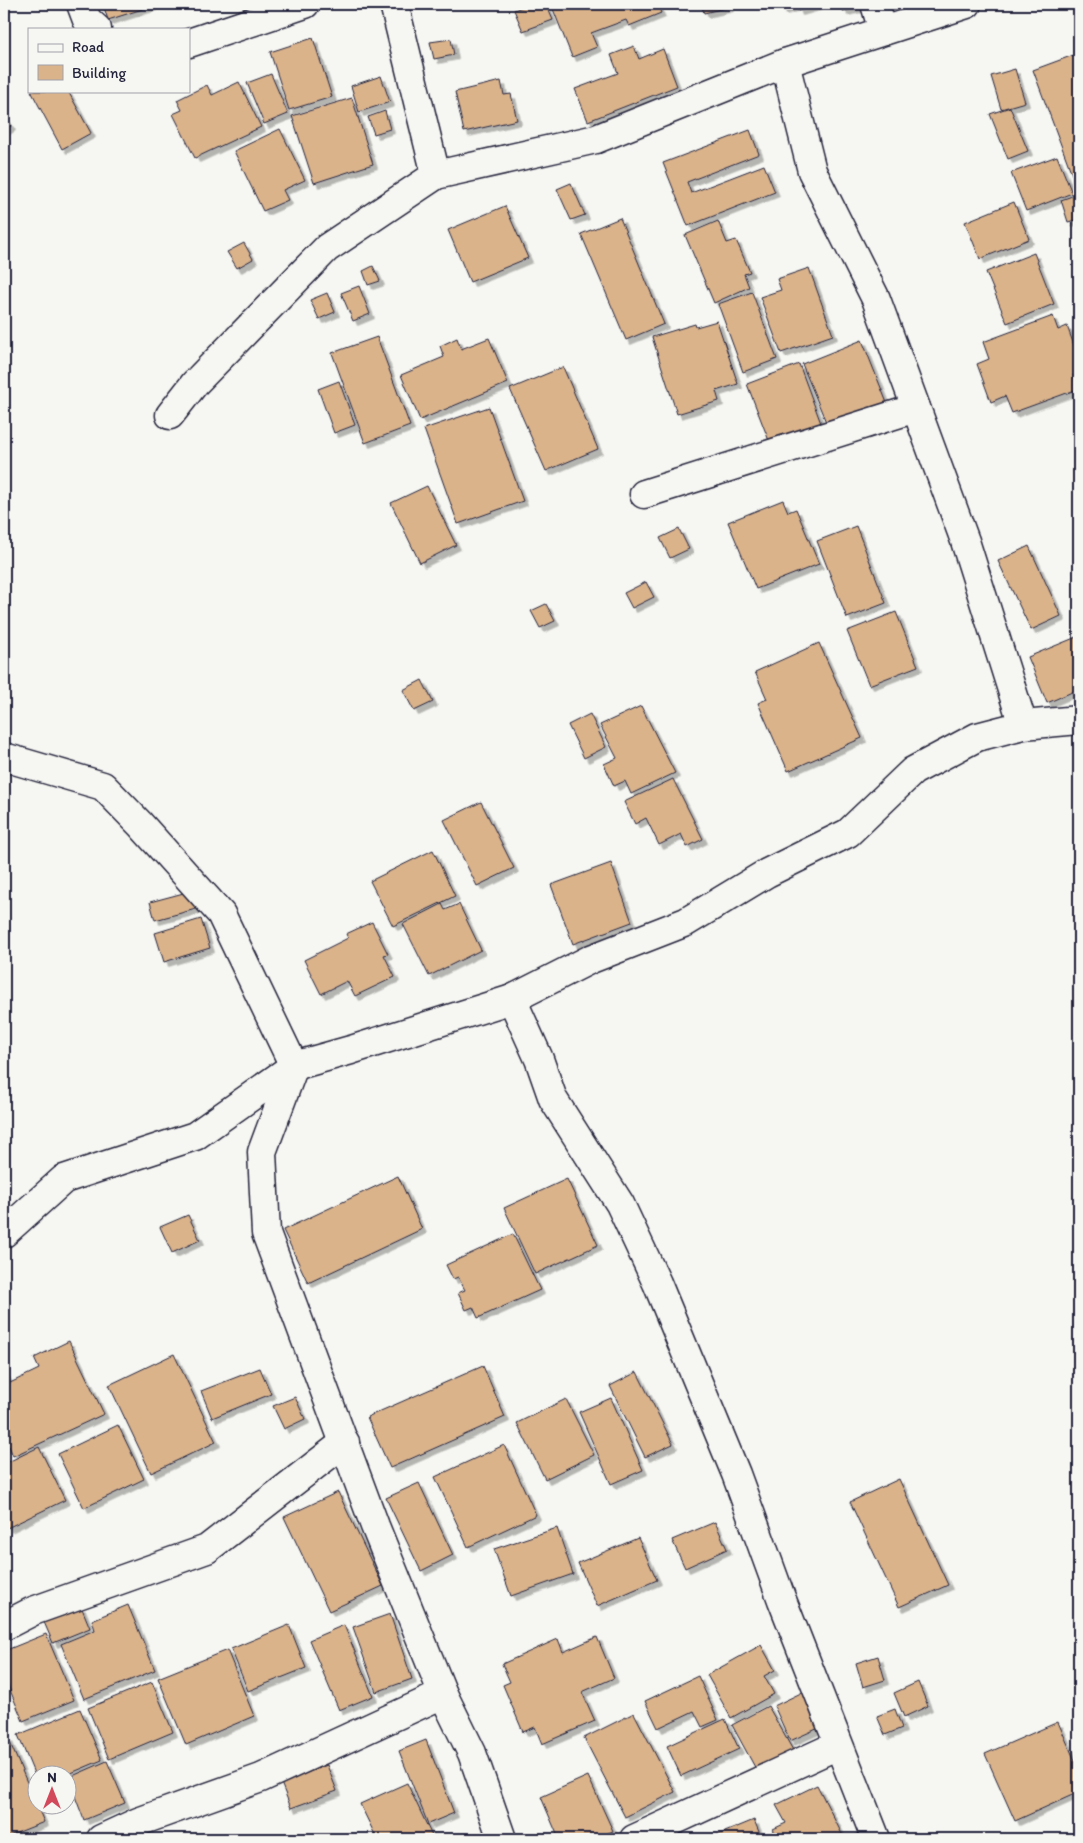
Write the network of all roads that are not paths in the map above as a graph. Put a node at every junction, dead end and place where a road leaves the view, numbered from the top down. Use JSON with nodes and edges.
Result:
{"nodes":[{"id":1,"x":81,"y":4,"type":"edge"},
{"id":2,"x":305,"y":4,"type":"edge"},
{"id":3,"x":394,"y":4,"type":"edge"},
{"id":4,"x":875,"y":4,"type":"edge"},
{"id":5,"x":967,"y":4,"type":"edge"},
{"id":6,"x":96,"y":28,"type":"edge"},
{"id":7,"x":883,"y":31,"type":"junction"},
{"id":8,"x":190,"y":43,"type":"edge"},
{"id":9,"x":785,"y":63,"type":"junction"},
{"id":10,"x":436,"y":175,"type":"junction"},
{"id":11,"x":916,"y":408,"type":"junction"},
{"id":12,"x":170,"y":415,"type":"dead end"},
{"id":13,"x":644,"y":494,"type":"dead end"},
{"id":14,"x":1079,"y":720,"type":"edge"},
{"id":15,"x":1023,"y":725,"type":"junction"},
{"id":16,"x":4,"y":757,"type":"edge"},
{"id":17,"x":512,"y":999,"type":"junction"},
{"id":18,"x":294,"y":1066,"type":"junction"},
{"id":19,"x":4,"y":1233,"type":"edge"},
{"id":20,"x":345,"y":1442,"type":"junction"},
{"id":21,"x":4,"y":1626,"type":"edge"},
{"id":22,"x":443,"y":1694,"type":"junction"},
{"id":23,"x":838,"y":1745,"type":"junction"},
{"id":24,"x":101,"y":1839,"type":"edge"},
{"id":25,"x":502,"y":1839,"type":"edge"},
{"id":26,"x":634,"y":1839,"type":"edge"},
{"id":27,"x":876,"y":1839,"type":"edge"}],
"edges":[{"from":1,"to":6,"type":"street"},
{"from":2,"to":8,"type":"street"},
{"from":3,"to":10,"type":"street"},
{"from":4,"to":7,"type":"street"},
{"from":5,"to":7,"type":"street"},
{"from":7,"to":9,"type":"street"},
{"from":9,"to":10,"type":"street"},
{"from":9,"to":11,"type":"street"},
{"from":10,"to":12,"type":"street"},
{"from":11,"to":13,"type":"street"},
{"from":11,"to":15,"type":"street"},
{"from":14,"to":15,"type":"street"},
{"from":15,"to":17,"type":"street"},
{"from":16,"to":18,"type":"street"},
{"from":17,"to":18,"type":"street"},
{"from":17,"to":23,"type":"street"},
{"from":18,"to":19,"type":"street"},
{"from":18,"to":20,"type":"street"},
{"from":20,"to":21,"type":"street"},
{"from":20,"to":22,"type":"street"},
{"from":22,"to":24,"type":"street"},
{"from":22,"to":25,"type":"street"},
{"from":23,"to":26,"type":"street"},
{"from":23,"to":27,"type":"street"}]}
